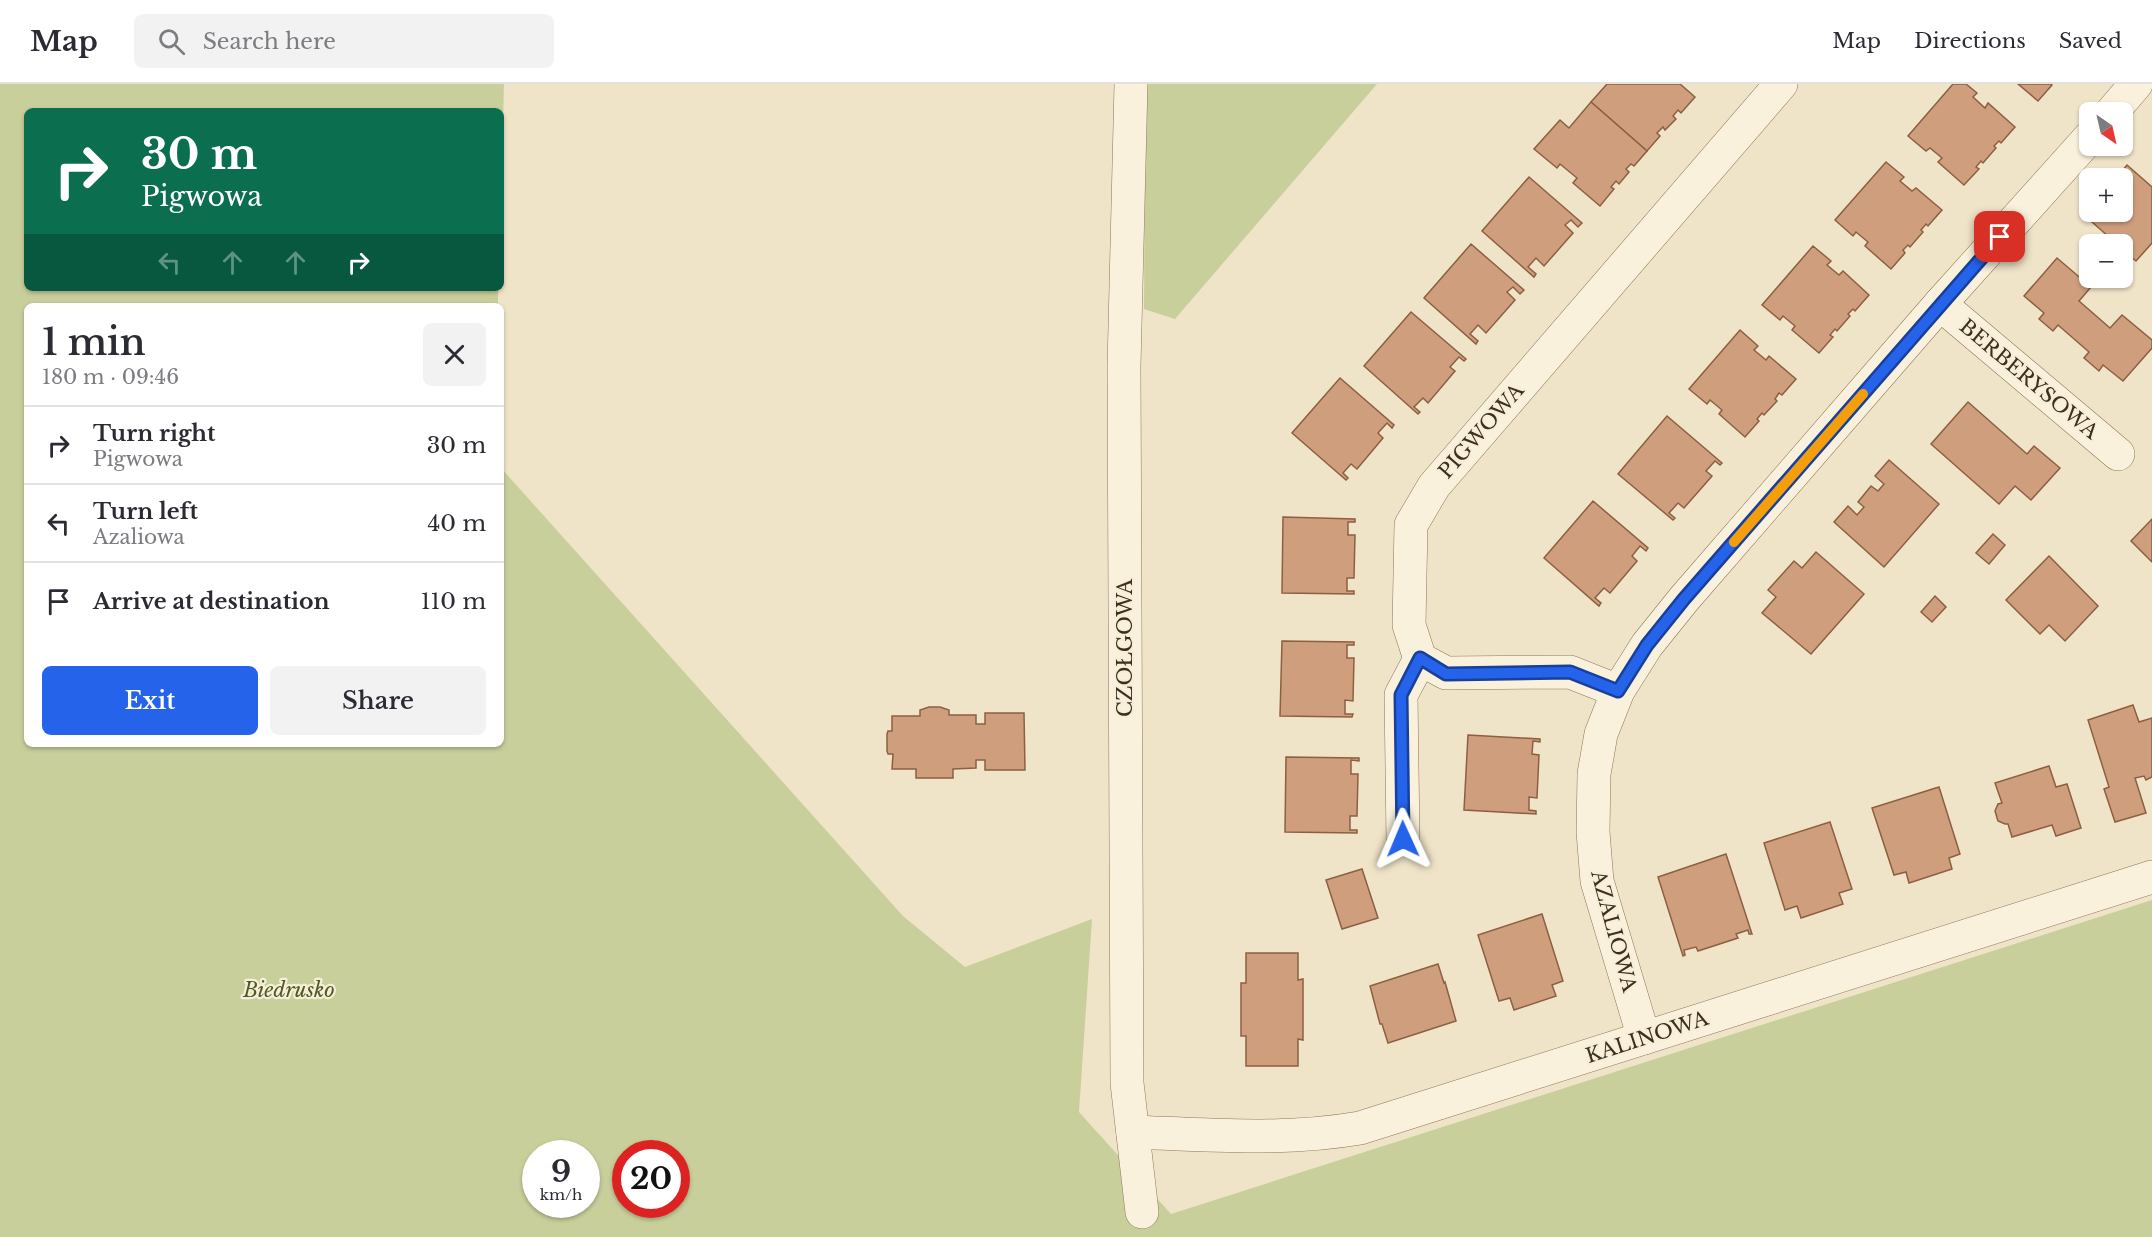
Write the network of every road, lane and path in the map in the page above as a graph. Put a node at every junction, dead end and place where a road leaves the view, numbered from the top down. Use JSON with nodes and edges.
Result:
{"nodes":[{"id":1,"x":1131,"y":84,"type":"edge"},
{"id":2,"x":1781,"y":84,"type":"edge"},
{"id":3,"x":2136,"y":84,"type":"edge"},
{"id":4,"x":2121,"y":102,"type":"edge"},
{"id":5,"x":2079,"y":149,"type":"edge"},
{"id":6,"x":1940,"y":304,"type":"junction"},
{"id":7,"x":2118,"y":454,"type":"dead end"},
{"id":8,"x":1420,"y":658,"type":"junction"},
{"id":9,"x":1618,"y":691,"type":"junction"},
{"id":10,"x":1403,"y":839,"type":"dead end"},
{"id":11,"x":2152,"y":877,"type":"edge"},
{"id":12,"x":1644,"y":1038,"type":"junction"},
{"id":13,"x":1132,"y":1132,"type":"junction"},
{"id":14,"x":1142,"y":1212,"type":"dead end"}],
"edges":[{"from":1,"to":13,"type":"street","name":"CZOŁGOWA"},
{"from":2,"to":8,"type":"street","name":"PIGWOWA"},
{"from":3,"to":4,"type":"street"},
{"from":5,"to":6,"type":"street","name":"AZALIOWA"},
{"from":6,"to":7,"type":"street","name":"BERBERYSOWA"},
{"from":6,"to":9,"type":"street","name":"AZALIOWA"},
{"from":8,"to":9,"type":"street"},
{"from":8,"to":10,"type":"street"},
{"from":9,"to":12,"type":"street","name":"AZALIOWA"},
{"from":11,"to":12,"type":"street","name":"KALINOWA"},
{"from":12,"to":13,"type":"street","name":"KALINOWA"},
{"from":13,"to":14,"type":"street","name":"CZOŁGOWA"}]}
